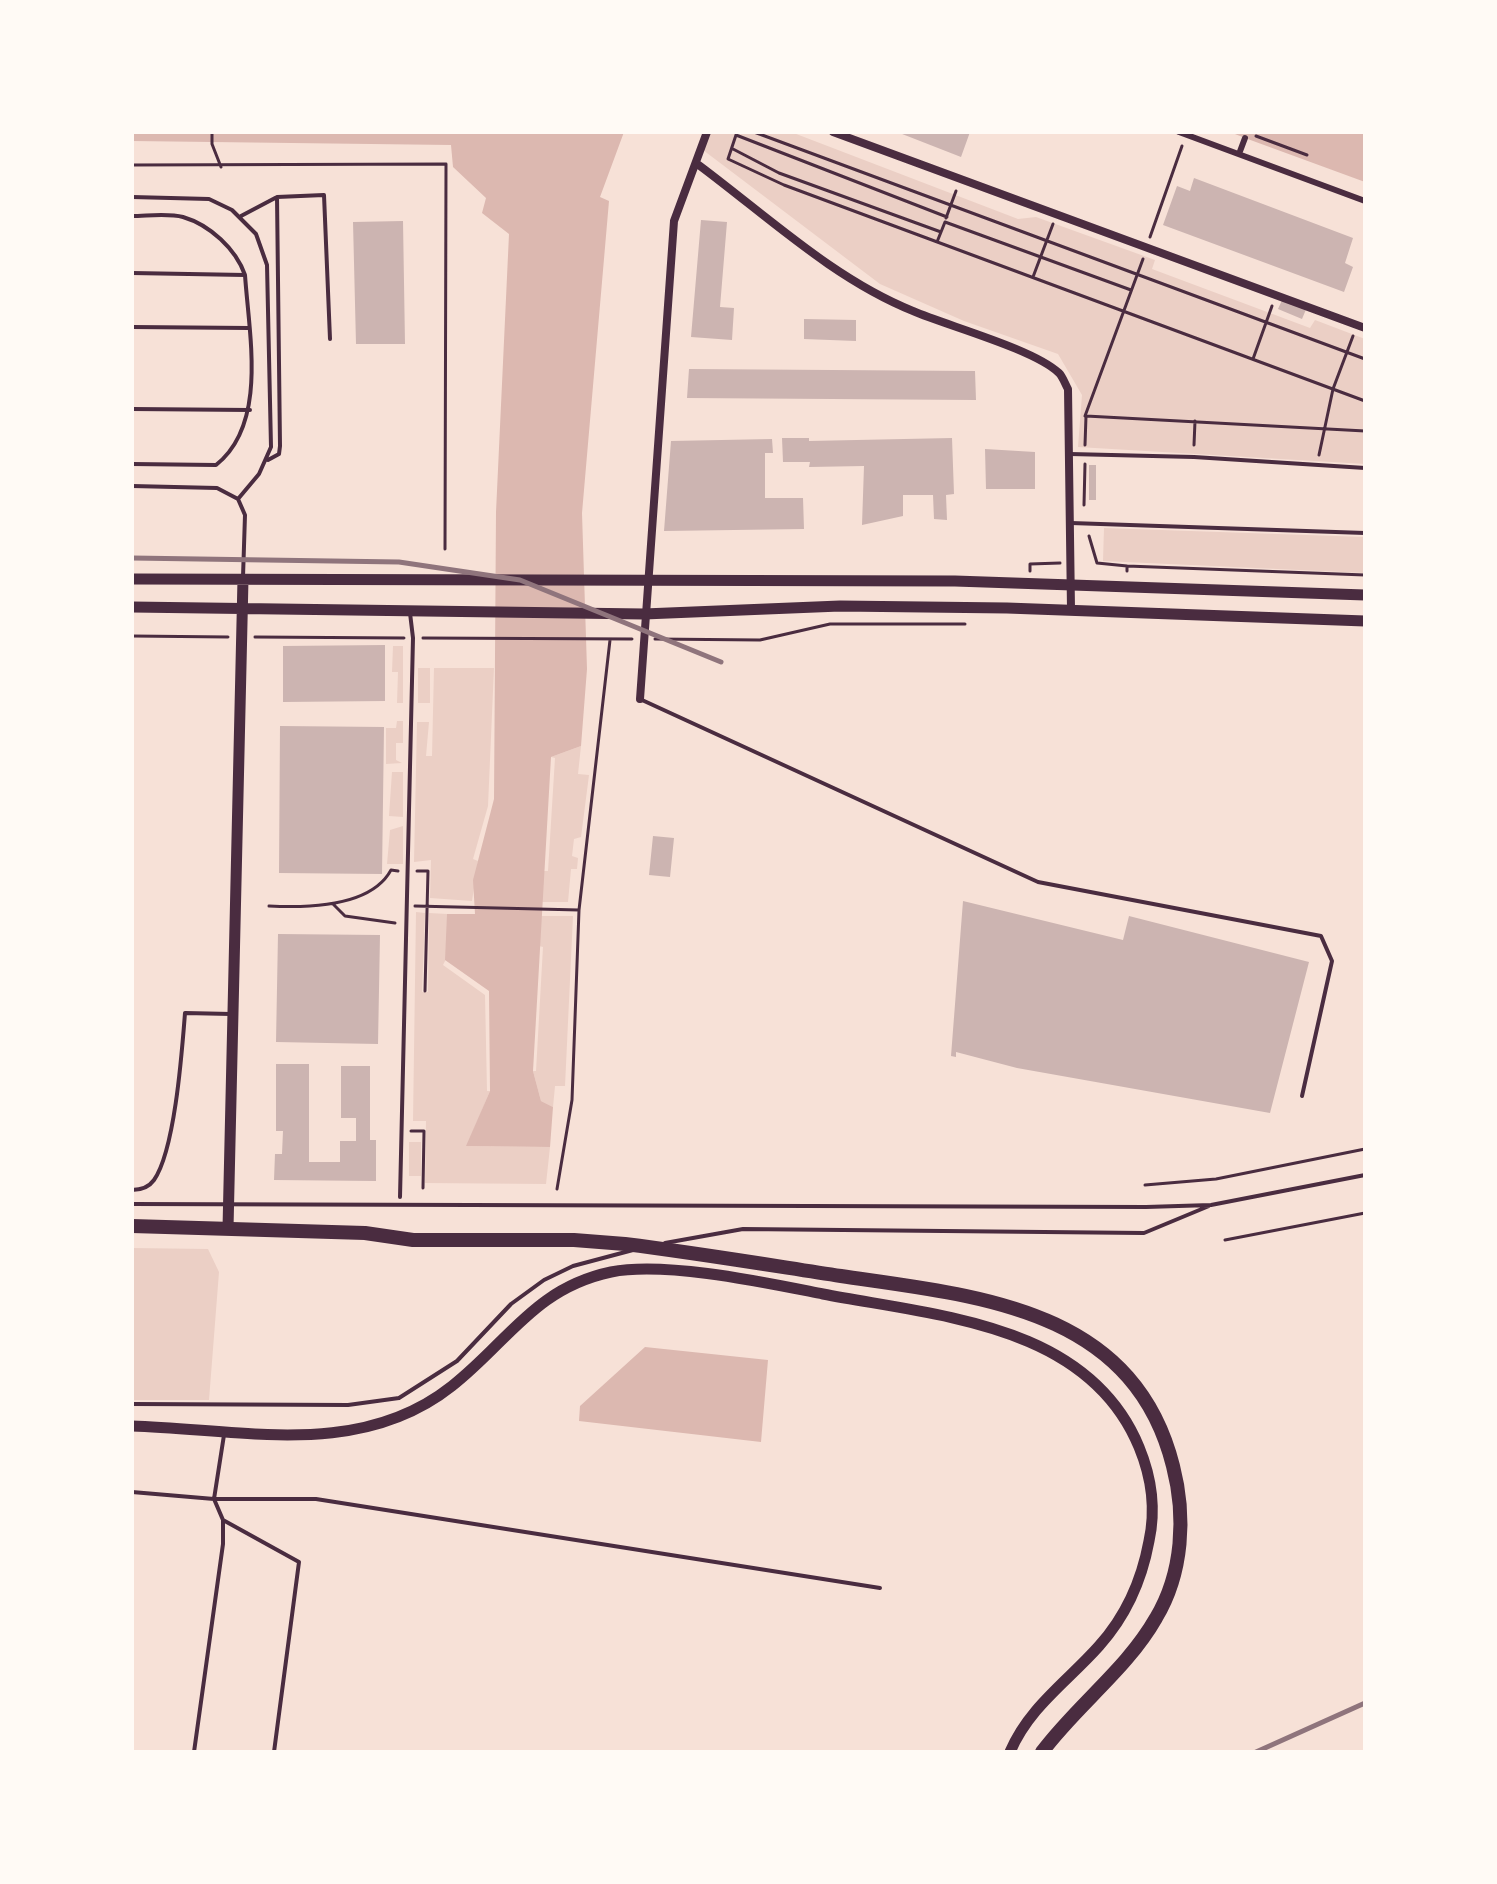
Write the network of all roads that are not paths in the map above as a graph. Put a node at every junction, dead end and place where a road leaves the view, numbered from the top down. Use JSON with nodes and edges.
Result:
{"nodes":[{"id":1,"x":707,"y":132,"type":"edge"},
{"id":2,"x":833,"y":132,"type":"edge"},
{"id":3,"x":1182,"y":133,"type":"edge"},
{"id":4,"x":1245,"y":138,"type":"road end"},
{"id":5,"x":1239,"y":154,"type":"junction"},
{"id":6,"x":696,"y":163,"type":"junction"},
{"id":7,"x":132,"y":197,"type":"edge"},
{"id":8,"x":277,"y":197,"type":"junction"},
{"id":9,"x":1365,"y":201,"type":"edge"},
{"id":10,"x":132,"y":216,"type":"edge"},
{"id":11,"x":241,"y":216,"type":"junction"},
{"id":12,"x":132,"y":273,"type":"edge"},
{"id":13,"x":245,"y":275,"type":"junction"},
{"id":14,"x":132,"y":327,"type":"edge"},
{"id":15,"x":1361,"y":327,"type":"edge"},
{"id":16,"x":249,"y":328,"type":"junction"},
{"id":17,"x":330,"y":339,"type":"dead end"},
{"id":18,"x":132,"y":409,"type":"edge"},
{"id":19,"x":250,"y":410,"type":"junction"},
{"id":20,"x":1070,"y":454,"type":"junction"},
{"id":21,"x":266,"y":461,"type":"junction"},
{"id":22,"x":132,"y":464,"type":"edge"},
{"id":23,"x":1365,"y":468,"type":"edge"},
{"id":24,"x":132,"y":486,"type":"edge"},
{"id":25,"x":238,"y":499,"type":"junction"},
{"id":26,"x":1071,"y":523,"type":"junction"},
{"id":27,"x":1365,"y":533,"type":"edge"},
{"id":28,"x":132,"y":579,"type":"edge"},
{"id":29,"x":243,"y":579,"type":"junction"},
{"id":30,"x":646,"y":580,"type":"junction"},
{"id":31,"x":1071,"y":584,"type":"junction"},
{"id":32,"x":1365,"y":595,"type":"edge"},
{"id":33,"x":132,"y":607,"type":"edge"},
{"id":34,"x":242,"y":609,"type":"junction"},
{"id":35,"x":1071,"y":609,"type":"junction"},
{"id":36,"x":409,"y":610,"type":"junction"},
{"id":37,"x":644,"y":614,"type":"junction"},
{"id":38,"x":1365,"y":621,"type":"edge"},
{"id":39,"x":640,"y":699,"type":"joint"},
{"id":40,"x":235,"y":1014,"type":"junction"},
{"id":41,"x":1302,"y":1096,"type":"dead end"},
{"id":42,"x":1365,"y":1175,"type":"edge"},
{"id":43,"x":132,"y":1190,"type":"edge"},
{"id":44,"x":400,"y":1197,"type":"dead end"},
{"id":45,"x":227,"y":1203,"type":"junction"},
{"id":46,"x":132,"y":1204,"type":"edge"},
{"id":47,"x":1211,"y":1205,"type":"junction"},
{"id":48,"x":132,"y":1226,"type":"edge"},
{"id":49,"x":228,"y":1228,"type":"junction"},
{"id":50,"x":647,"y":1247,"type":"junction"},
{"id":51,"x":132,"y":1404,"type":"edge"},
{"id":52,"x":132,"y":1426,"type":"edge"},
{"id":53,"x":224,"y":1432,"type":"junction"},
{"id":54,"x":132,"y":1492,"type":"edge"},
{"id":55,"x":214,"y":1499,"type":"junction"},
{"id":56,"x":223,"y":1520,"type":"junction"},
{"id":57,"x":880,"y":1588,"type":"dead end"},
{"id":58,"x":194,"y":1752,"type":"edge"},
{"id":59,"x":274,"y":1752,"type":"edge"},
{"id":60,"x":1010,"y":1752,"type":"edge"},
{"id":61,"x":1042,"y":1752,"type":"edge"}],
"edges":[{"from":1,"to":6,"type":"street"},
{"from":2,"to":15,"type":"street"},
{"from":3,"to":5,"type":"street"},
{"from":4,"to":5,"type":"street"},
{"from":5,"to":9,"type":"street"},
{"from":6,"to":20,"type":"street"},
{"from":6,"to":30,"type":"street"},
{"from":7,"to":11,"type":"lane"},
{"from":8,"to":11,"type":"lane"},
{"from":8,"to":17,"type":"lane"},
{"from":8,"to":21,"type":"lane"},
{"from":10,"to":13,"type":"lane"},
{"from":11,"to":21,"type":"lane"},
{"from":12,"to":13,"type":"lane"},
{"from":13,"to":16,"type":"lane"},
{"from":14,"to":16,"type":"lane"},
{"from":16,"to":19,"type":"lane"},
{"from":18,"to":19,"type":"lane"},
{"from":19,"to":22,"type":"lane"},
{"from":20,"to":23,"type":"lane"},
{"from":20,"to":26,"type":"street"},
{"from":21,"to":25,"type":"lane"},
{"from":24,"to":25,"type":"lane"},
{"from":25,"to":29,"type":"lane"},
{"from":26,"to":27,"type":"lane"},
{"from":26,"to":31,"type":"street"},
{"from":28,"to":29,"type":"main road"},
{"from":29,"to":30,"type":"main road"},
{"from":29,"to":34,"type":"main road"},
{"from":30,"to":31,"type":"main road"},
{"from":30,"to":37,"type":"street"},
{"from":31,"to":32,"type":"main road"},
{"from":31,"to":35,"type":"street"},
{"from":33,"to":34,"type":"main road"},
{"from":34,"to":36,"type":"main road"},
{"from":34,"to":40,"type":"main road"},
{"from":35,"to":37,"type":"main road"},
{"from":35,"to":38,"type":"main road"},
{"from":36,"to":37,"type":"main road"},
{"from":36,"to":44,"type":"lane"},
{"from":37,"to":39,"type":"street"},
{"from":39,"to":41,"type":"lane"},
{"from":40,"to":43,"type":"lane"},
{"from":40,"to":45,"type":"main road"},
{"from":42,"to":47,"type":"lane"},
{"from":45,"to":46,"type":"lane"},
{"from":45,"to":47,"type":"lane"},
{"from":45,"to":49,"type":"main road"},
{"from":47,"to":50,"type":"lane"},
{"from":48,"to":49,"type":"highway"},
{"from":49,"to":50,"type":"highway"},
{"from":50,"to":51,"type":"lane"},
{"from":50,"to":61,"type":"highway"},
{"from":52,"to":53,"type":"main road"},
{"from":53,"to":55,"type":"lane"},
{"from":53,"to":60,"type":"main road"},
{"from":54,"to":55,"type":"lane"},
{"from":55,"to":56,"type":"lane"},
{"from":55,"to":57,"type":"lane"},
{"from":56,"to":58,"type":"lane"},
{"from":56,"to":59,"type":"lane"}]}
